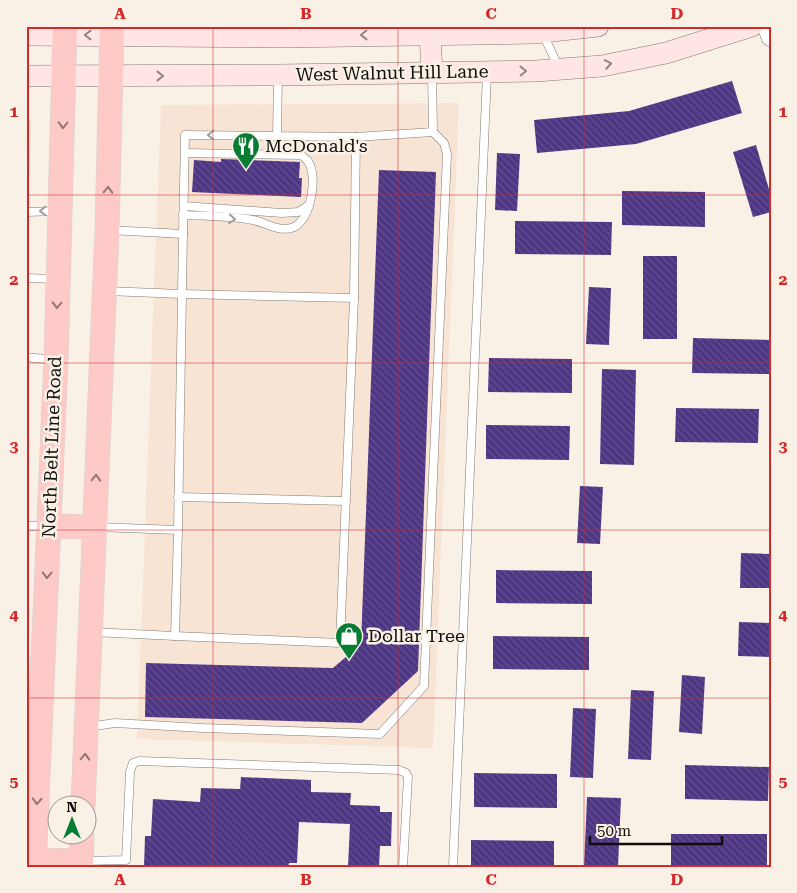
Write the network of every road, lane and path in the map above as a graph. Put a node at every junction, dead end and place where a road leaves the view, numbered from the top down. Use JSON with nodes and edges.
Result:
{"nodes":[{"id":1,"x":598,"y":26,"type":"edge"},
{"id":2,"x":752,"y":26,"type":"edge"},
{"id":3,"x":767,"y":26,"type":"edge"},
{"id":4,"x":430,"y":30,"type":"edge"},
{"id":5,"x":65,"y":31,"type":"edge"},
{"id":6,"x":112,"y":31,"type":"edge"},
{"id":7,"x":233,"y":31,"type":"edge"},
{"id":8,"x":542,"y":32,"type":"junction"},
{"id":9,"x":26,"y":35,"type":"edge"},
{"id":10,"x":771,"y":37,"type":"edge"},
{"id":11,"x":559,"y":69,"type":"junction"},
{"id":12,"x":487,"y":72,"type":"junction"},
{"id":13,"x":432,"y":73,"type":"junction"},
{"id":14,"x":278,"y":75,"type":"junction"},
{"id":15,"x":26,"y":76,"type":"edge"},
{"id":16,"x":64,"y":76,"type":"junction"},
{"id":17,"x":111,"y":76,"type":"junction"},
{"id":18,"x":433,"y":132,"type":"junction"},
{"id":19,"x":277,"y":136,"type":"junction"},
{"id":20,"x":356,"y":137,"type":"junction"},
{"id":21,"x":185,"y":153,"type":"junction"},
{"id":22,"x":309,"y":205,"type":"junction"},
{"id":23,"x":184,"y":206,"type":"junction"},
{"id":24,"x":60,"y":211,"type":"junction"},
{"id":25,"x":26,"y":212,"type":"edge"},
{"id":26,"x":184,"y":215,"type":"junction"},
{"id":27,"x":107,"y":230,"type":"junction"},
{"id":28,"x":183,"y":234,"type":"junction"},
{"id":29,"x":26,"y":278,"type":"edge"},
{"id":30,"x":58,"y":279,"type":"junction"},
{"id":31,"x":104,"y":291,"type":"junction"},
{"id":32,"x":182,"y":294,"type":"junction"},
{"id":33,"x":354,"y":298,"type":"junction"},
{"id":34,"x":26,"y":357,"type":"edge"},
{"id":35,"x":56,"y":360,"type":"junction"},
{"id":36,"x":178,"y":497,"type":"junction"},
{"id":37,"x":346,"y":501,"type":"junction"},
{"id":38,"x":37,"y":526,"type":"edge"},
{"id":39,"x":94,"y":527,"type":"junction"},
{"id":40,"x":178,"y":530,"type":"junction"},
{"id":41,"x":90,"y":632,"type":"junction"},
{"id":42,"x":175,"y":636,"type":"junction"},
{"id":43,"x":86,"y":727,"type":"junction"},
{"id":44,"x":83,"y":796,"type":"edge"},
{"id":45,"x":82,"y":846,"type":"edge"},
{"id":46,"x":31,"y":862,"type":"edge"},
{"id":47,"x":81,"y":864,"type":"edge"},
{"id":48,"x":126,"y":864,"type":"edge"},
{"id":49,"x":403,"y":867,"type":"edge"},
{"id":50,"x":453,"y":867,"type":"edge"}],
"edges":[{"from":1,"to":8,"type":"main road"},
{"from":11,"to":2,"type":"main road","name":"West Walnut Hill Lane","one_way":true},
{"from":3,"to":10,"type":"street"},
{"from":4,"to":7,"type":"main road","one_way":true},
{"from":4,"to":8,"type":"main road"},
{"from":4,"to":13,"type":"main road"},
{"from":6,"to":5,"type":"main road","one_way":true},
{"from":5,"to":9,"type":"main road"},
{"from":5,"to":16,"type":"main road","name":"North Belt Line Road"},
{"from":6,"to":7,"type":"main road"},
{"from":6,"to":17,"type":"main road"},
{"from":8,"to":11,"type":"lane"},
{"from":12,"to":11,"type":"main road","name":"West Walnut Hill Lane","one_way":true},
{"from":12,"to":13,"type":"main road","name":"West Walnut Hill Lane"},
{"from":12,"to":50,"type":"lane"},
{"from":13,"to":14,"type":"main road","name":"West Walnut Hill Lane"},
{"from":13,"to":18,"type":"lane"},
{"from":17,"to":14,"type":"main road","name":"West Walnut Hill Lane","one_way":true},
{"from":14,"to":19,"type":"lane"},
{"from":15,"to":16,"type":"main road","name":"West Walnut Hill Lane"},
{"from":16,"to":17,"type":"main road","name":"West Walnut Hill Lane"},
{"from":16,"to":24,"type":"main road","name":"North Belt Line Road","one_way":true},
{"from":27,"to":17,"type":"main road","one_way":true},
{"from":18,"to":20,"type":"lane"},
{"from":18,"to":43,"type":"lane"},
{"from":19,"to":20,"type":"lane"},
{"from":19,"to":21,"type":"lane","one_way":true},
{"from":20,"to":33,"type":"lane"},
{"from":21,"to":22,"type":"lane"},
{"from":21,"to":23,"type":"lane"},
{"from":22,"to":23,"type":"lane"},
{"from":26,"to":22,"type":"lane","one_way":true},
{"from":23,"to":26,"type":"lane"},
{"from":24,"to":25,"type":"lane","one_way":true},
{"from":24,"to":30,"type":"main road","name":"North Belt Line Road"},
{"from":26,"to":28,"type":"lane"},
{"from":27,"to":28,"type":"lane"},
{"from":27,"to":31,"type":"main road"},
{"from":28,"to":32,"type":"lane"},
{"from":29,"to":30,"type":"lane"},
{"from":30,"to":35,"type":"main road","name":"North Belt Line Road","one_way":true},
{"from":31,"to":32,"type":"lane"},
{"from":39,"to":31,"type":"main road","one_way":true},
{"from":32,"to":33,"type":"lane"},
{"from":32,"to":36,"type":"lane"},
{"from":33,"to":37,"type":"lane"},
{"from":34,"to":35,"type":"lane"},
{"from":35,"to":38,"type":"main road","name":"North Belt Line Road"},
{"from":36,"to":37,"type":"lane"},
{"from":36,"to":40,"type":"lane"},
{"from":37,"to":42,"type":"lane"},
{"from":38,"to":39,"type":"main road"},
{"from":38,"to":46,"type":"main road","name":"North Belt Line Road","one_way":true},
{"from":39,"to":40,"type":"lane"},
{"from":39,"to":41,"type":"main road"},
{"from":40,"to":42,"type":"lane"},
{"from":41,"to":42,"type":"lane"},
{"from":41,"to":43,"type":"main road"},
{"from":44,"to":43,"type":"main road","one_way":true},
{"from":45,"to":47,"type":"main road"},
{"from":46,"to":47,"type":"main road"},
{"from":47,"to":48,"type":"lane"},
{"from":48,"to":49,"type":"lane"}]}
